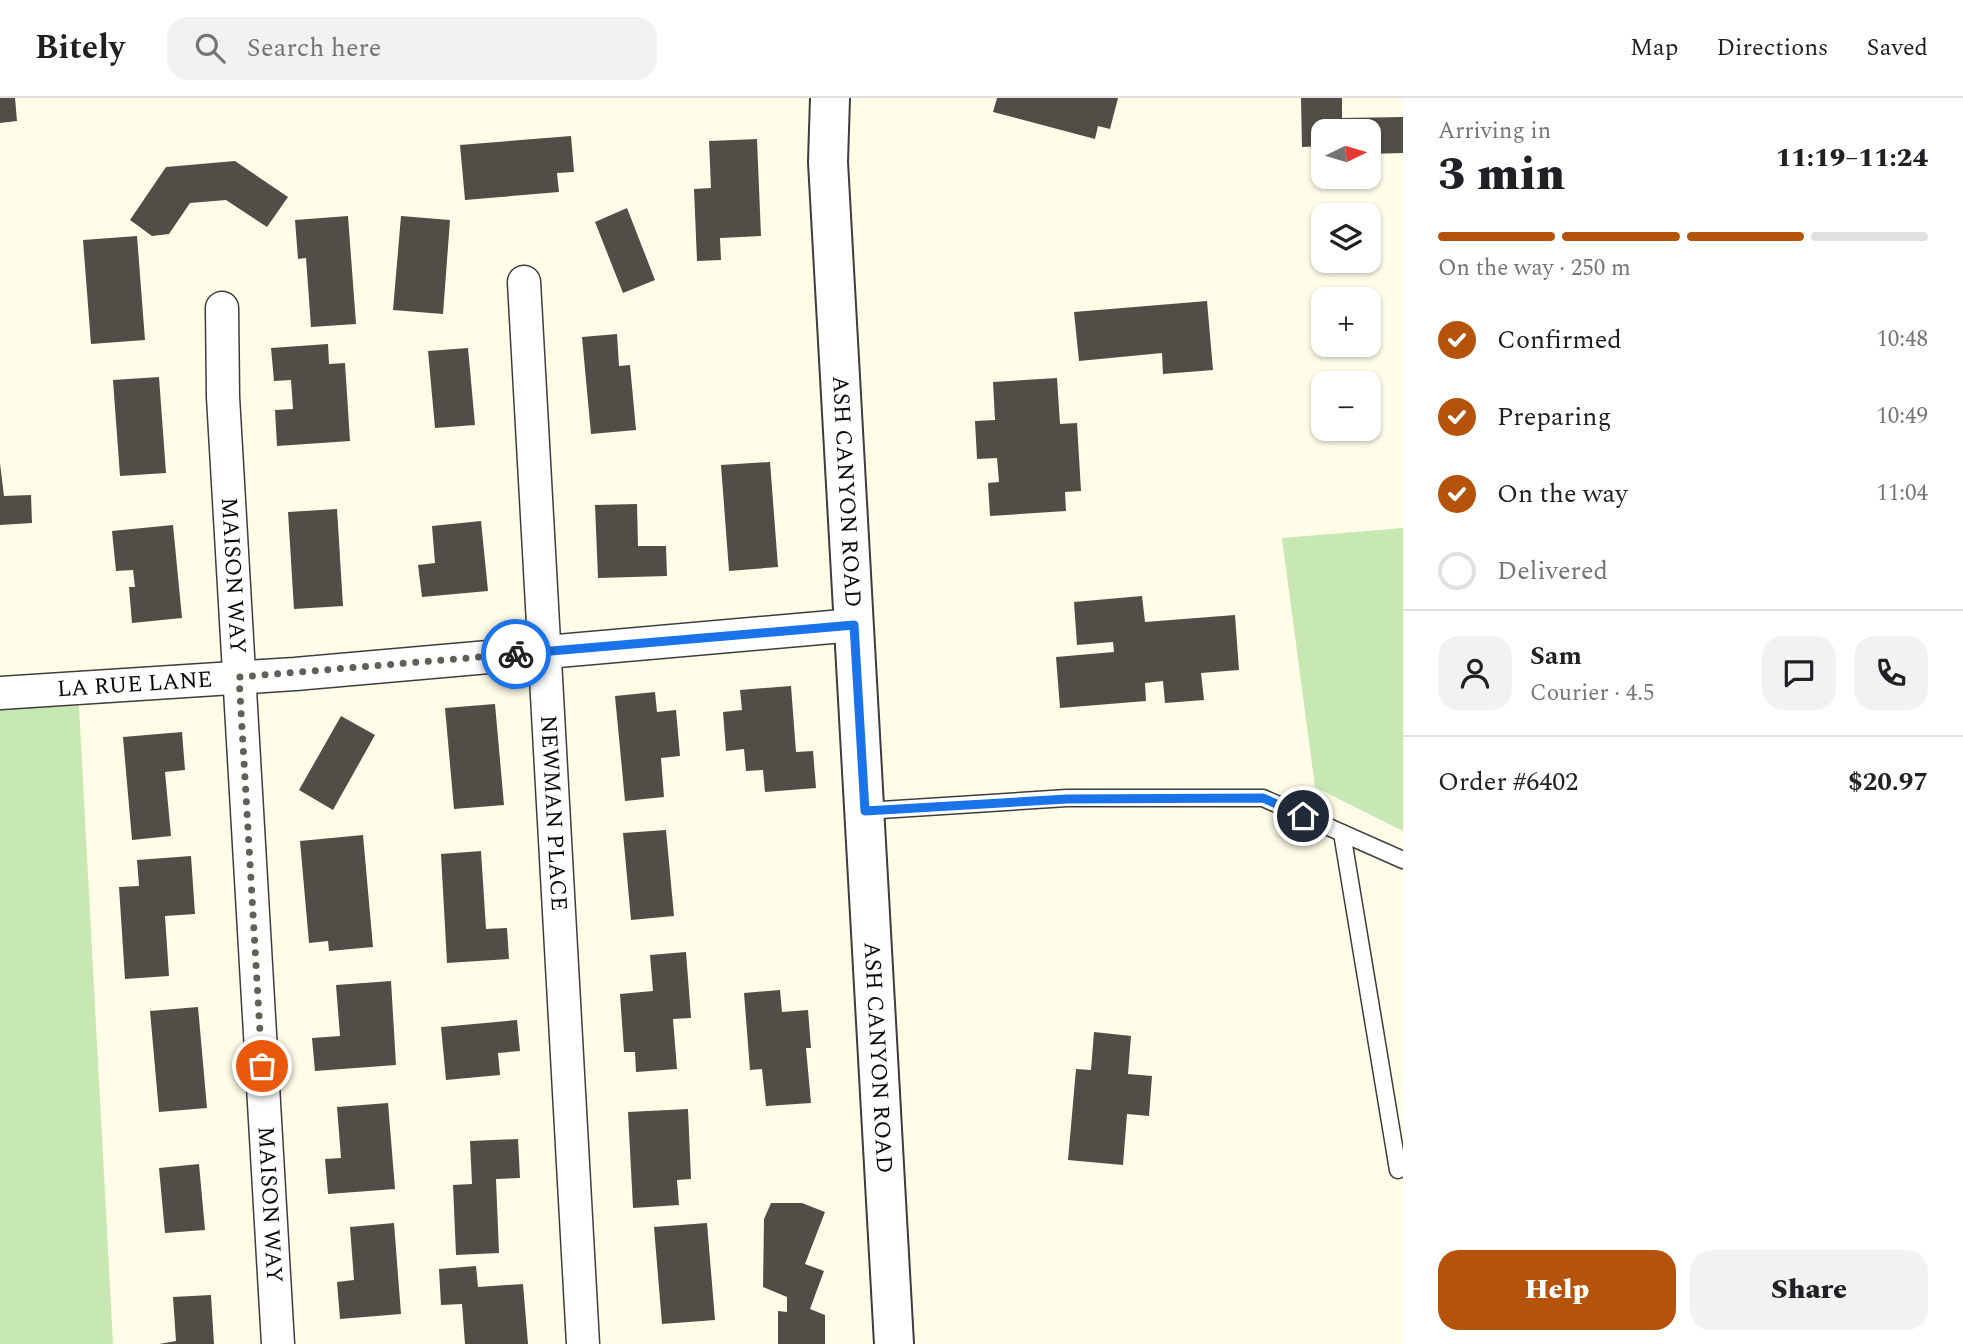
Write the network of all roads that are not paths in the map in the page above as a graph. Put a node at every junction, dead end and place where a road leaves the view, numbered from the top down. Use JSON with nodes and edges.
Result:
{"nodes":[{"id":1,"x":830,"y":98,"type":"edge"},
{"id":2,"x":524,"y":282,"type":"dead end"},
{"id":3,"x":222,"y":308,"type":"dead end"},
{"id":4,"x":854,"y":625,"type":"junction"},
{"id":5,"x":545,"y":652,"type":"junction"},
{"id":6,"x":239,"y":677,"type":"junction"},
{"id":7,"x":0,"y":693,"type":"edge"},
{"id":8,"x":865,"y":811,"type":"junction"},
{"id":9,"x":1342,"y":833,"type":"junction"},
{"id":10,"x":1403,"y":860,"type":"edge"},
{"id":11,"x":1398,"y":1170,"type":"dead end"},
{"id":12,"x":278,"y":1344,"type":"edge"},
{"id":13,"x":583,"y":1344,"type":"edge"},
{"id":14,"x":894,"y":1344,"type":"edge"}],
"edges":[{"from":1,"to":4,"type":"street","name":"ASH CANYON ROAD"},
{"from":2,"to":5,"type":"street","name":"NEWMAN PLACE"},
{"from":3,"to":6,"type":"street","name":"MAISON WAY"},
{"from":4,"to":5,"type":"street","name":"LA RUE LANE"},
{"from":4,"to":8,"type":"street","name":"ASH CANYON ROAD"},
{"from":5,"to":6,"type":"street","name":"LA RUE LANE"},
{"from":5,"to":13,"type":"street","name":"NEWMAN PLACE"},
{"from":6,"to":7,"type":"street","name":"LA RUE LANE"},
{"from":6,"to":12,"type":"street","name":"MAISON WAY"},
{"from":8,"to":9,"type":"lane"},
{"from":8,"to":14,"type":"street","name":"ASH CANYON ROAD"},
{"from":9,"to":10,"type":"lane"},
{"from":9,"to":11,"type":"lane"}]}
